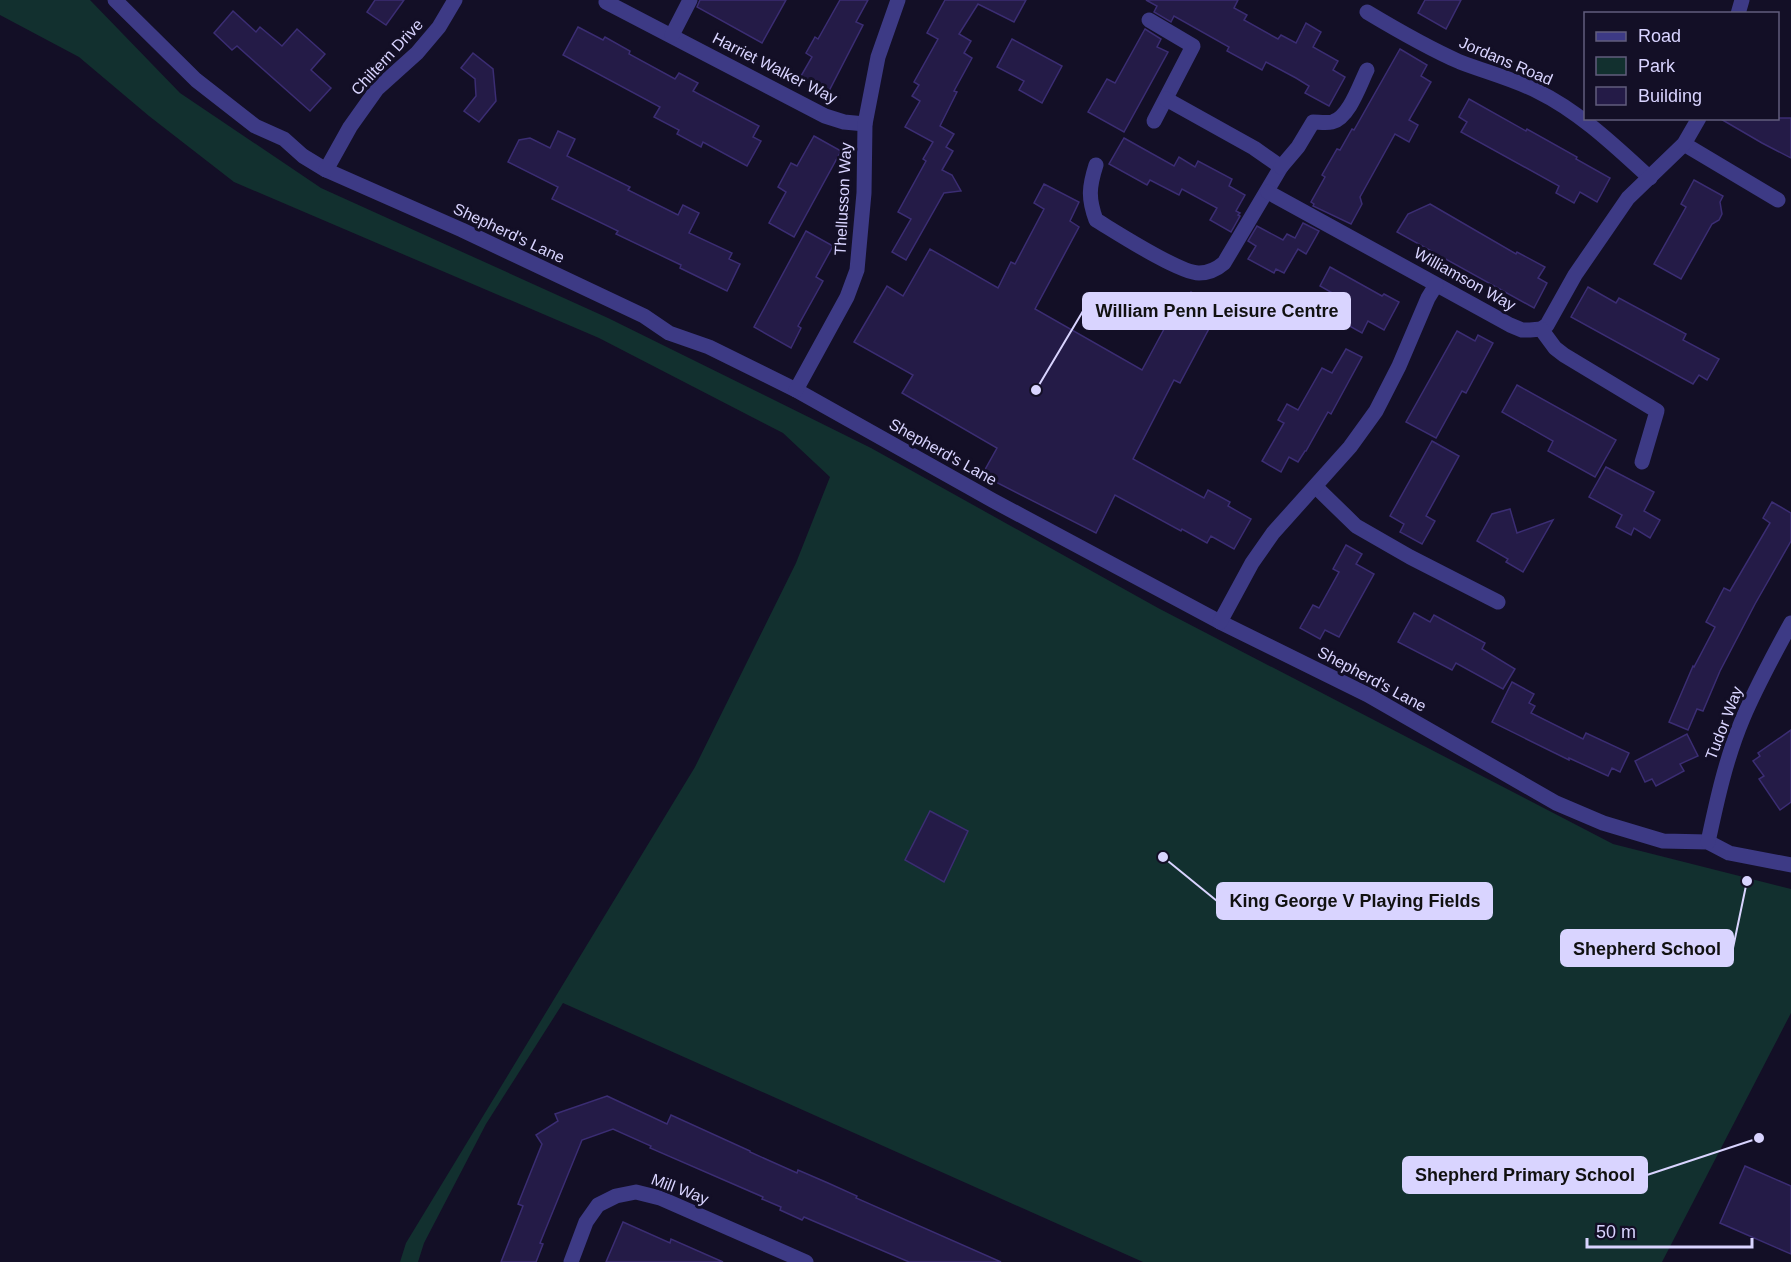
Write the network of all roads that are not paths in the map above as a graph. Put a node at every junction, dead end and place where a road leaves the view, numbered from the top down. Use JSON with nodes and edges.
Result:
{"nodes":[{"id":1,"x":115,"y":0,"type":"edge"},
{"id":2,"x":455,"y":0,"type":"edge"},
{"id":3,"x":690,"y":0,"type":"edge"},
{"id":4,"x":898,"y":0,"type":"edge"},
{"id":5,"x":606,"y":2,"type":"dead end"},
{"id":6,"x":1367,"y":12,"type":"dead end"},
{"id":7,"x":1149,"y":20,"type":"dead end"},
{"id":8,"x":672,"y":35,"type":"junction"},
{"id":9,"x":1367,"y":70,"type":"dead end"},
{"id":10,"x":1166,"y":99,"type":"junction"},
{"id":11,"x":1698,"y":120,"type":"edge"},
{"id":12,"x":1154,"y":121,"type":"dead end"},
{"id":13,"x":865,"y":124,"type":"junction"},
{"id":14,"x":1684,"y":144,"type":"junction"},
{"id":15,"x":1096,"y":165,"type":"dead end"},
{"id":16,"x":1281,"y":167,"type":"junction"},
{"id":17,"x":326,"y":170,"type":"junction"},
{"id":18,"x":1650,"y":177,"type":"junction"},
{"id":19,"x":1268,"y":192,"type":"junction"},
{"id":20,"x":1779,"y":200,"type":"dead end"},
{"id":21,"x":1436,"y":285,"type":"junction"},
{"id":22,"x":1541,"y":329,"type":"junction"},
{"id":23,"x":796,"y":390,"type":"junction"},
{"id":24,"x":1642,"y":462,"type":"dead end"},
{"id":25,"x":1316,"y":487,"type":"junction"},
{"id":26,"x":1498,"y":602,"type":"dead end"},
{"id":27,"x":1220,"y":622,"type":"junction"},
{"id":28,"x":1791,"y":623,"type":"edge"},
{"id":29,"x":1708,"y":842,"type":"junction"},
{"id":30,"x":1791,"y":865,"type":"edge"},
{"id":31,"x":571,"y":1262,"type":"edge"},
{"id":32,"x":806,"y":1262,"type":"edge"}],
"edges":[{"from":1,"to":17,"type":"street","name":"Shepherd's Lane"},
{"from":2,"to":17,"type":"street","name":"Chiltern Drive"},
{"from":3,"to":8,"type":"street"},
{"from":4,"to":13,"type":"street","name":"Thellusson Way"},
{"from":5,"to":8,"type":"street","name":"Harriet Walker Way"},
{"from":6,"to":18,"type":"street","name":"Jordans Road"},
{"from":7,"to":10,"type":"street"},
{"from":8,"to":13,"type":"street","name":"Harriet Walker Way"},
{"from":9,"to":16,"type":"street"},
{"from":10,"to":12,"type":"street"},
{"from":10,"to":16,"type":"street"},
{"from":11,"to":14,"type":"street"},
{"from":13,"to":23,"type":"street","name":"Thellusson Way"},
{"from":14,"to":18,"type":"street"},
{"from":14,"to":20,"type":"street"},
{"from":15,"to":19,"type":"street"},
{"from":16,"to":19,"type":"street"},
{"from":17,"to":23,"type":"street","name":"Shepherd's Lane"},
{"from":18,"to":22,"type":"street"},
{"from":19,"to":21,"type":"street","name":"Williamson Way"},
{"from":21,"to":22,"type":"street","name":"Williamson Way"},
{"from":21,"to":25,"type":"street"},
{"from":22,"to":24,"type":"street"},
{"from":23,"to":27,"type":"street","name":"Shepherd's Lane"},
{"from":25,"to":26,"type":"street"},
{"from":25,"to":27,"type":"street"},
{"from":27,"to":29,"type":"street","name":"Shepherd's Lane"},
{"from":28,"to":29,"type":"street","name":"Tudor Way"},
{"from":29,"to":30,"type":"street","name":"Shepherd's Lane"},
{"from":31,"to":32,"type":"street","name":"Mill Way"}]}
